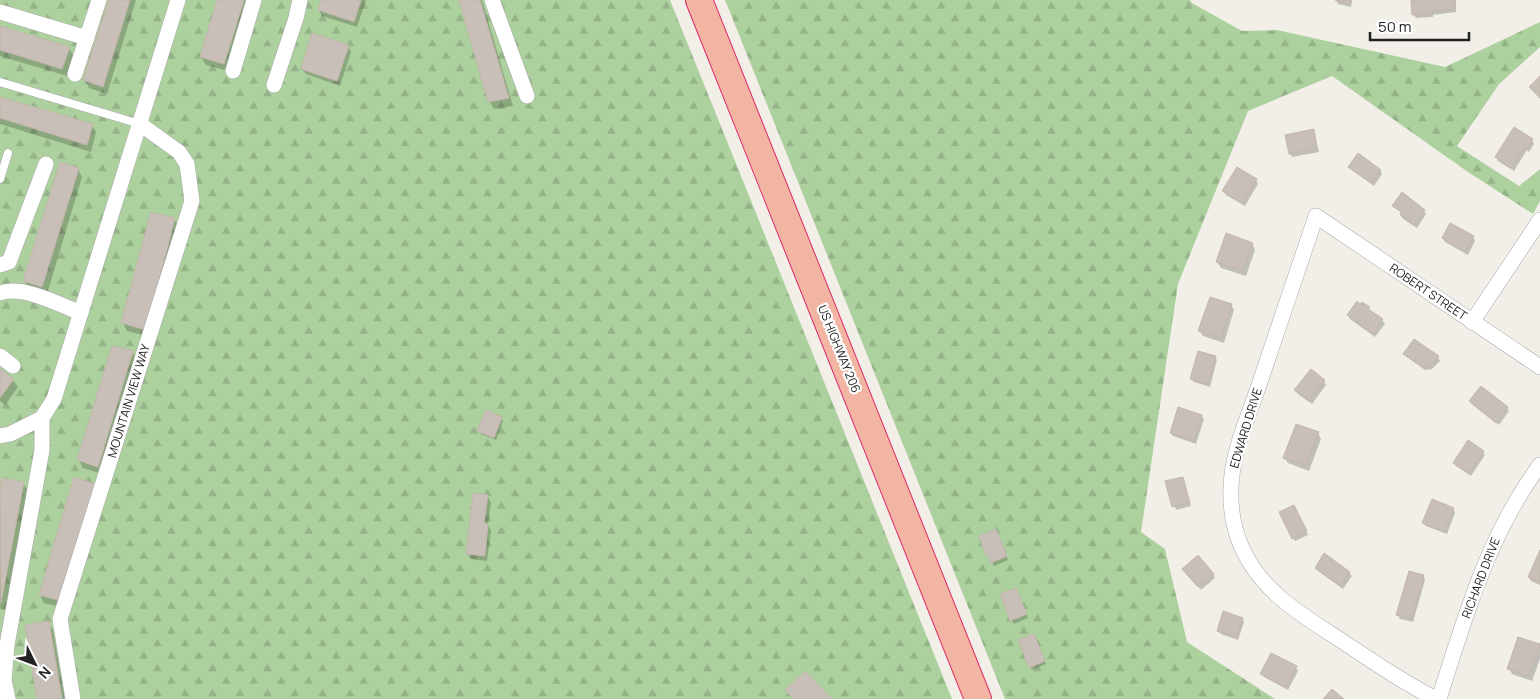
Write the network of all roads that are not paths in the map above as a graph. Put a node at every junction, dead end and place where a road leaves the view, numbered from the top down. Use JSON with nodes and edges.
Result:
{"nodes":[{"id":1,"x":99,"y":0,"type":"edge"},
{"id":2,"x":178,"y":0,"type":"edge"},
{"id":3,"x":254,"y":0,"type":"edge"},
{"id":4,"x":300,"y":0,"type":"edge"},
{"id":5,"x":492,"y":0,"type":"edge"},
{"id":6,"x":699,"y":0,"type":"edge"},
{"id":7,"x":0,"y":12,"type":"edge"},
{"id":8,"x":87,"y":38,"type":"junction"},
{"id":9,"x":233,"y":71,"type":"dead end"},
{"id":10,"x":75,"y":74,"type":"dead end"},
{"id":11,"x":0,"y":82,"type":"edge"},
{"id":12,"x":274,"y":85,"type":"dead end"},
{"id":13,"x":527,"y":96,"type":"dead end"},
{"id":14,"x":140,"y":124,"type":"junction"},
{"id":15,"x":8,"y":153,"type":"dead end"},
{"id":16,"x":46,"y":164,"type":"dead end"},
{"id":17,"x":0,"y":179,"type":"edge"},
{"id":18,"x":1316,"y":216,"type":"joint"},
{"id":19,"x":1540,"y":220,"type":"edge"},
{"id":20,"x":0,"y":265,"type":"edge"},
{"id":21,"x":0,"y":293,"type":"edge"},
{"id":22,"x":81,"y":313,"type":"junction"},
{"id":23,"x":1472,"y":322,"type":"junction"},
{"id":24,"x":0,"y":356,"type":"edge"},
{"id":25,"x":13,"y":366,"type":"dead end"},
{"id":26,"x":1540,"y":367,"type":"edge"},
{"id":27,"x":42,"y":418,"type":"junction"},
{"id":28,"x":0,"y":436,"type":"edge"},
{"id":29,"x":1540,"y":465,"type":"edge"},
{"id":30,"x":8,"y":699,"type":"edge"},
{"id":31,"x":73,"y":699,"type":"edge"},
{"id":32,"x":978,"y":699,"type":"edge"},
{"id":33,"x":1437,"y":699,"type":"edge"}],
"edges":[{"from":1,"to":8,"type":"street"},
{"from":2,"to":14,"type":"street"},
{"from":3,"to":9,"type":"street"},
{"from":4,"to":12,"type":"street"},
{"from":5,"to":13,"type":"street"},
{"from":6,"to":32,"type":"highway","name":"US HIGHWAY 206"},
{"from":7,"to":8,"type":"street"},
{"from":8,"to":10,"type":"street"},
{"from":11,"to":14,"type":"lane","name":"MOUNTAIN VIEW WAY"},
{"from":14,"to":22,"type":"street"},
{"from":14,"to":31,"type":"street","name":"MOUNTAIN VIEW WAY"},
{"from":15,"to":17,"type":"lane"},
{"from":16,"to":20,"type":"street"},
{"from":18,"to":23,"type":"street","name":"ROBERT STREET"},
{"from":18,"to":33,"type":"street","name":"EDWARD DRIVE"},
{"from":19,"to":23,"type":"street"},
{"from":21,"to":22,"type":"street"},
{"from":22,"to":27,"type":"street"},
{"from":23,"to":26,"type":"street","name":"ROBERT STREET"},
{"from":24,"to":25,"type":"street"},
{"from":27,"to":28,"type":"street"},
{"from":27,"to":30,"type":"street"},
{"from":29,"to":33,"type":"street","name":"RICHARD DRIVE"}]}
